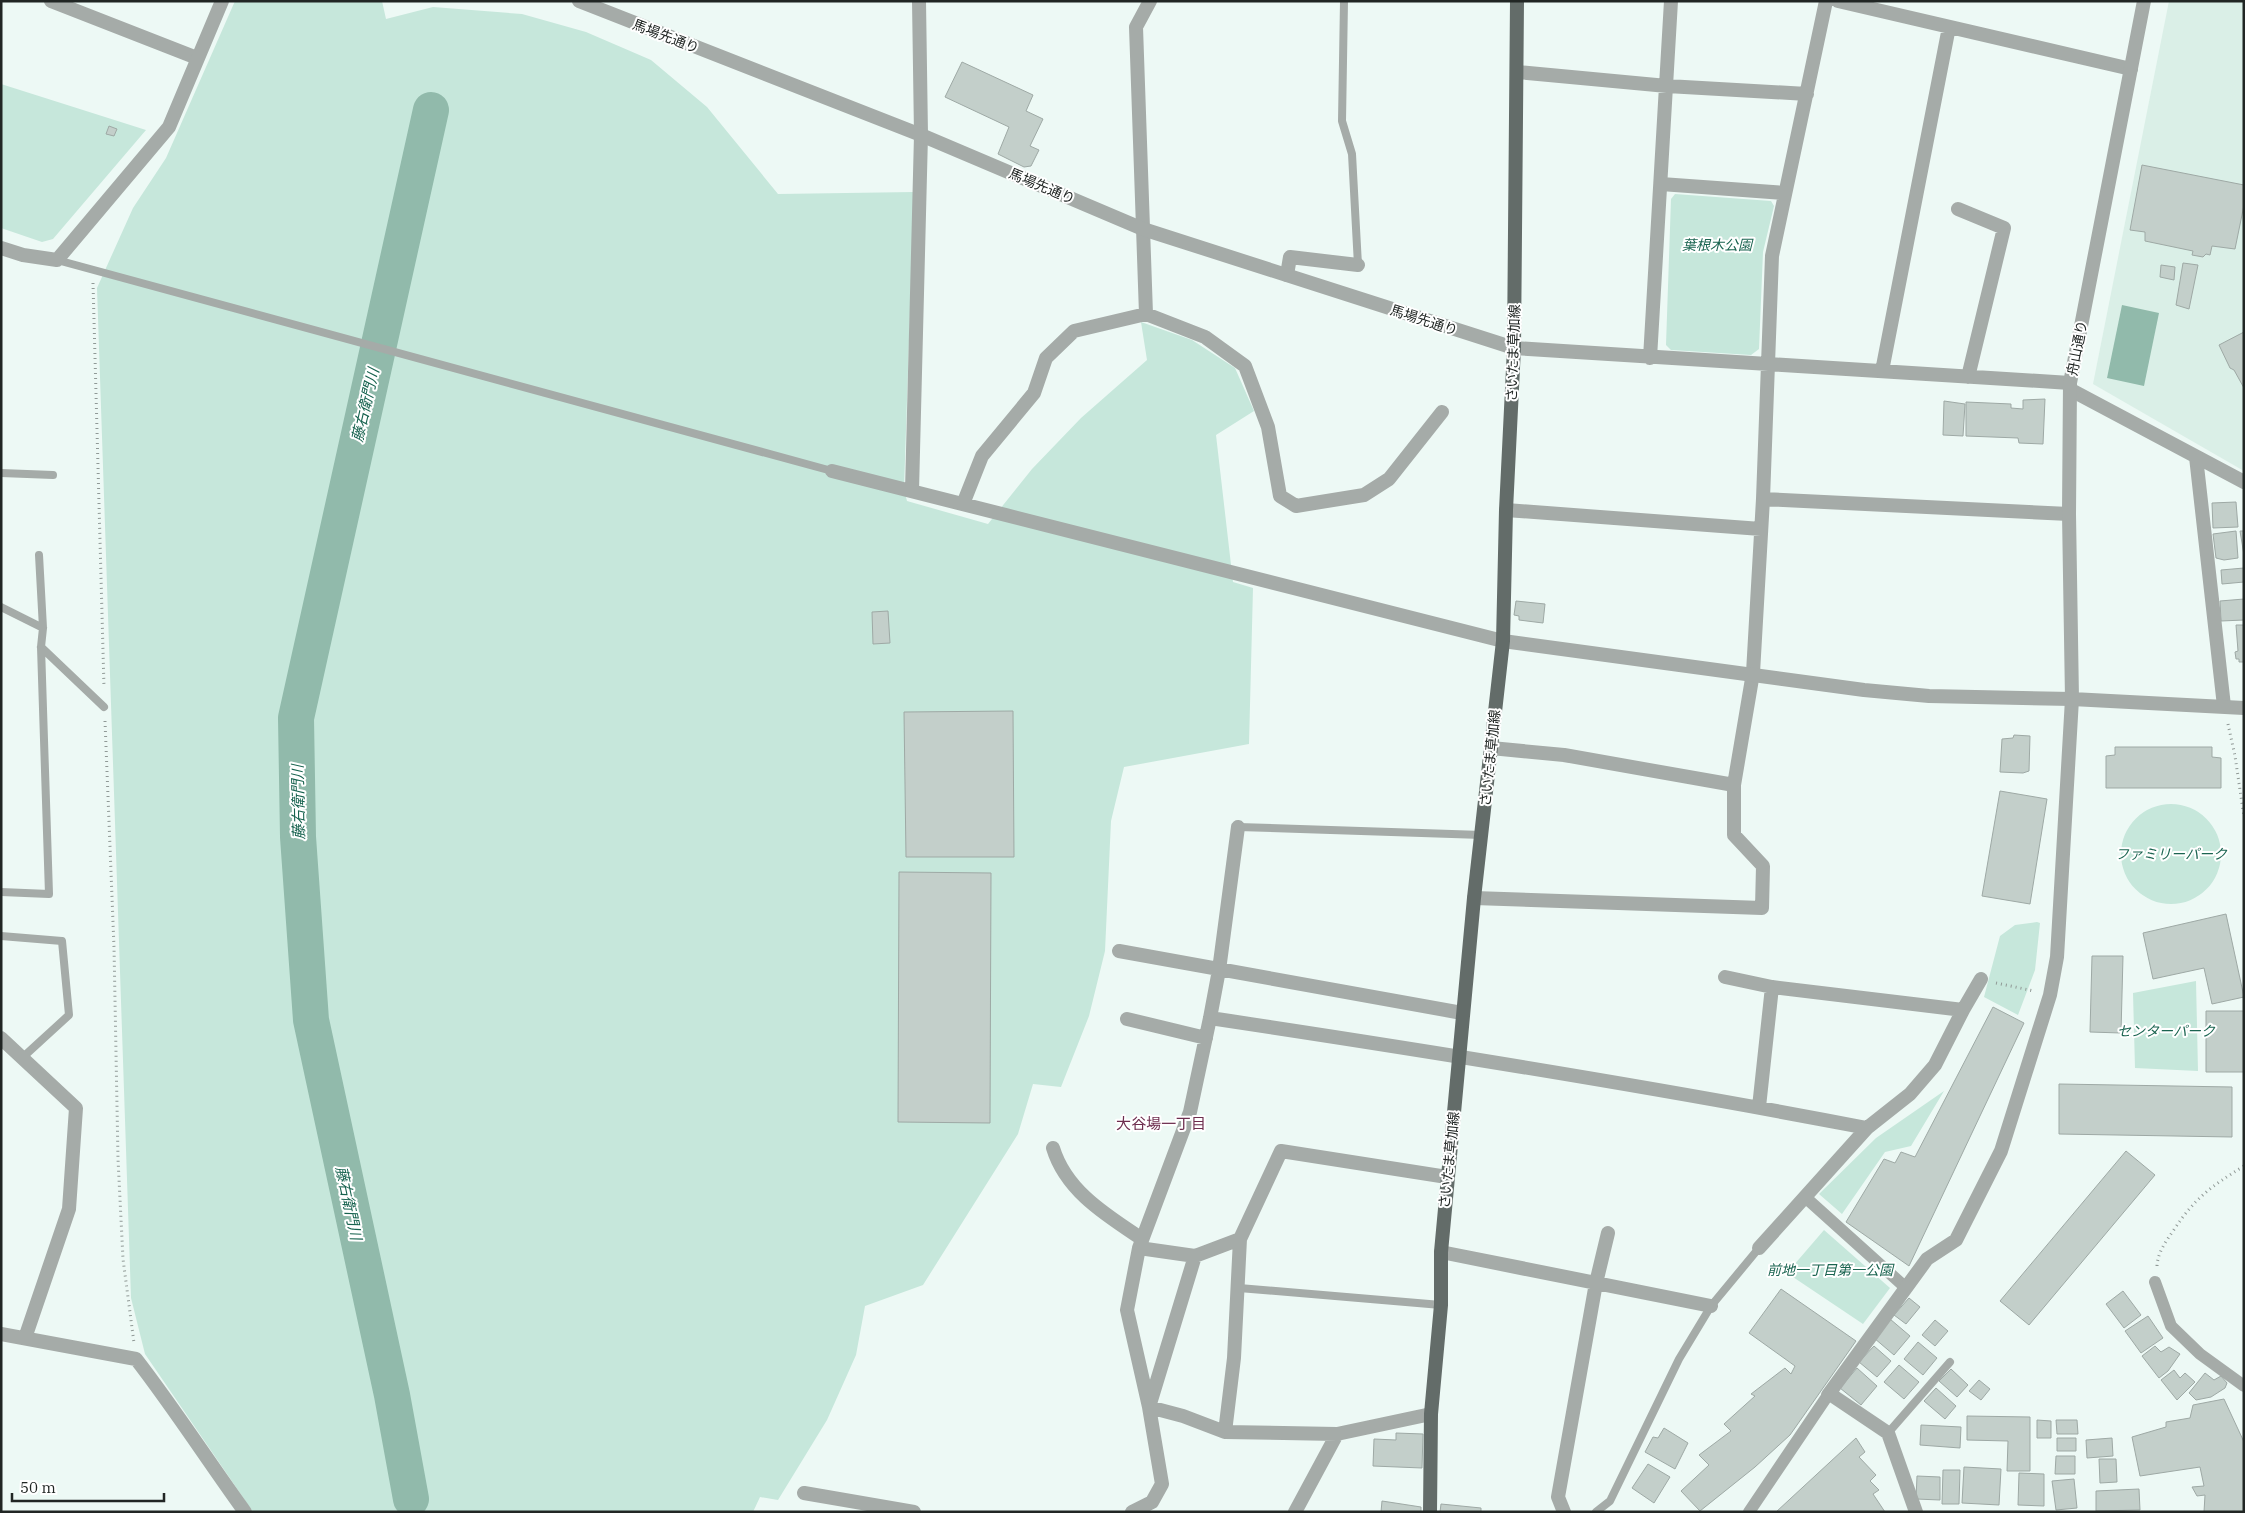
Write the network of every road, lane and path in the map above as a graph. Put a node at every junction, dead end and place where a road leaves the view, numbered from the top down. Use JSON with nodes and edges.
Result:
{"nodes":[{"id":1,"x":51,"y":1,"type":"edge"},
{"id":2,"x":222,"y":1,"type":"edge"},
{"id":3,"x":579,"y":1,"type":"edge"},
{"id":4,"x":919,"y":1,"type":"edge"},
{"id":5,"x":1150,"y":1,"type":"edge"},
{"id":6,"x":1344,"y":1,"type":"edge"},
{"id":7,"x":1517,"y":1,"type":"edge"},
{"id":8,"x":1671,"y":1,"type":"edge"},
{"id":9,"x":1826,"y":1,"type":"edge"},
{"id":10,"x":1838,"y":1,"type":"edge"},
{"id":11,"x":2144,"y":1,"type":"edge"},
{"id":12,"x":1950,"y":27,"type":"junction"},
{"id":13,"x":197,"y":58,"type":"junction"},
{"id":14,"x":2130,"y":69,"type":"junction"},
{"id":15,"x":1517,"y":72,"type":"junction"},
{"id":16,"x":1667,"y":86,"type":"junction"},
{"id":17,"x":1807,"y":94,"type":"junction"},
{"id":18,"x":921,"y":136,"type":"junction"},
{"id":19,"x":1661,"y":184,"type":"junction"},
{"id":20,"x":1785,"y":193,"type":"junction"},
{"id":21,"x":1958,"y":208,"type":"dead end"},
{"id":22,"x":1144,"y":229,"type":"junction"},
{"id":23,"x":1,"y":248,"type":"edge"},
{"id":24,"x":57,"y":260,"type":"junction"},
{"id":25,"x":1358,"y":265,"type":"joint"},
{"id":26,"x":93,"y":270,"type":"junction"},
{"id":27,"x":1287,"y":275,"type":"junction"},
{"id":28,"x":1146,"y":314,"type":"junction"},
{"id":29,"x":1514,"y":348,"type":"junction"},
{"id":30,"x":1650,"y":358,"type":"junction"},
{"id":31,"x":1768,"y":364,"type":"junction"},
{"id":32,"x":1882,"y":371,"type":"junction"},
{"id":33,"x":1968,"y":377,"type":"junction"},
{"id":34,"x":2071,"y":387,"type":"junction"},
{"id":35,"x":1442,"y":412,"type":"dead end"},
{"id":36,"x":2196,"y":457,"type":"junction"},
{"id":37,"x":832,"y":471,"type":"joint"},
{"id":38,"x":1,"y":473,"type":"edge"},
{"id":39,"x":53,"y":475,"type":"dead end"},
{"id":40,"x":2244,"y":482,"type":"edge"},
{"id":41,"x":912,"y":491,"type":"junction"},
{"id":42,"x":1763,"y":499,"type":"junction"},
{"id":43,"x":963,"y":504,"type":"junction"},
{"id":44,"x":1506,"y":510,"type":"junction"},
{"id":45,"x":2069,"y":514,"type":"junction"},
{"id":46,"x":1761,"y":529,"type":"junction"},
{"id":47,"x":39,"y":555,"type":"dead end"},
{"id":48,"x":1,"y":608,"type":"edge"},
{"id":49,"x":43,"y":628,"type":"junction"},
{"id":50,"x":1503,"y":641,"type":"junction"},
{"id":51,"x":41,"y":647,"type":"junction"},
{"id":52,"x":1753,"y":674,"type":"junction"},
{"id":53,"x":2072,"y":699,"type":"junction"},
{"id":54,"x":2224,"y":706,"type":"junction"},
{"id":55,"x":104,"y":707,"type":"junction"},
{"id":56,"x":2244,"y":708,"type":"edge"},
{"id":57,"x":1491,"y":748,"type":"junction"},
{"id":58,"x":1734,"y":785,"type":"junction"},
{"id":59,"x":2244,"y":817,"type":"edge"},
{"id":60,"x":1238,"y":827,"type":"joint"},
{"id":61,"x":1482,"y":835,"type":"junction"},
{"id":62,"x":1,"y":892,"type":"edge"},
{"id":63,"x":1474,"y":898,"type":"junction"},
{"id":64,"x":1,"y":936,"type":"edge"},
{"id":65,"x":1119,"y":951,"type":"dead end"},
{"id":66,"x":1219,"y":970,"type":"junction"},
{"id":67,"x":1725,"y":977,"type":"dead end"},
{"id":68,"x":1981,"y":980,"type":"joint"},
{"id":69,"x":1772,"y":987,"type":"junction"},
{"id":70,"x":2050,"y":995,"type":"junction"},
{"id":71,"x":1962,"y":1010,"type":"junction"},
{"id":72,"x":1462,"y":1013,"type":"junction"},
{"id":73,"x":1210,"y":1018,"type":"junction"},
{"id":74,"x":1127,"y":1020,"type":"dead end"},
{"id":75,"x":1,"y":1038,"type":"edge"},
{"id":76,"x":1206,"y":1038,"type":"junction"},
{"id":77,"x":1460,"y":1055,"type":"junction"},
{"id":78,"x":22,"y":1058,"type":"junction"},
{"id":79,"x":1759,"y":1107,"type":"junction"},
{"id":80,"x":1867,"y":1128,"type":"junction"},
{"id":81,"x":1053,"y":1148,"type":"dead end"},
{"id":82,"x":2244,"y":1166,"type":"edge"},
{"id":83,"x":1447,"y":1177,"type":"junction"},
{"id":84,"x":1805,"y":1197,"type":"junction"},
{"id":85,"x":1608,"y":1233,"type":"dead end"},
{"id":86,"x":1240,"y":1239,"type":"junction"},
{"id":87,"x":1141,"y":1244,"type":"junction"},
{"id":88,"x":1759,"y":1248,"type":"joint"},
{"id":89,"x":1441,"y":1252,"type":"junction"},
{"id":90,"x":1195,"y":1256,"type":"junction"},
{"id":91,"x":2155,"y":1282,"type":"joint"},
{"id":92,"x":1596,"y":1283,"type":"junction"},
{"id":93,"x":1905,"y":1287,"type":"junction"},
{"id":94,"x":1239,"y":1288,"type":"junction"},
{"id":95,"x":1441,"y":1305,"type":"junction"},
{"id":96,"x":1711,"y":1306,"type":"junction"},
{"id":97,"x":1,"y":1334,"type":"edge"},
{"id":98,"x":25,"y":1338,"type":"junction"},
{"id":99,"x":136,"y":1359,"type":"junction"},
{"id":100,"x":1950,"y":1362,"type":"dead end"},
{"id":101,"x":2244,"y":1386,"type":"edge"},
{"id":102,"x":1829,"y":1394,"type":"junction"},
{"id":103,"x":1149,"y":1407,"type":"junction"},
{"id":104,"x":1431,"y":1414,"type":"junction"},
{"id":105,"x":1225,"y":1432,"type":"junction"},
{"id":106,"x":1888,"y":1433,"type":"junction"},
{"id":107,"x":1337,"y":1434,"type":"junction"},
{"id":108,"x":804,"y":1493,"type":"dead end"},
{"id":109,"x":896,"y":1510,"type":"edge"},
{"id":110,"x":245,"y":1512,"type":"edge"},
{"id":111,"x":914,"y":1512,"type":"edge"},
{"id":112,"x":1132,"y":1512,"type":"edge"},
{"id":113,"x":1295,"y":1512,"type":"edge"},
{"id":114,"x":1430,"y":1512,"type":"edge"},
{"id":115,"x":1564,"y":1512,"type":"edge"},
{"id":116,"x":1596,"y":1512,"type":"edge"},
{"id":117,"x":1749,"y":1512,"type":"edge"},
{"id":118,"x":1916,"y":1512,"type":"edge"}],
"edges":[{"from":1,"to":13,"type":"street"},
{"from":2,"to":13,"type":"street"},
{"from":3,"to":18,"type":"street","name":"馬場先通り"},
{"from":4,"to":18,"type":"street"},
{"from":5,"to":22,"type":"street"},
{"from":6,"to":25,"type":"lane"},
{"from":7,"to":15,"type":"main road","name":"さいたま草加線"},
{"from":8,"to":16,"type":"street"},
{"from":9,"to":17,"type":"street"},
{"from":10,"to":12,"type":"street"},
{"from":11,"to":14,"type":"street","name":"舟山通り"},
{"from":12,"to":14,"type":"street"},
{"from":12,"to":32,"type":"street"},
{"from":13,"to":24,"type":"street"},
{"from":14,"to":34,"type":"street","name":"舟山通り"},
{"from":15,"to":16,"type":"street"},
{"from":15,"to":29,"type":"main road","name":"さいたま草加線"},
{"from":16,"to":17,"type":"street"},
{"from":16,"to":19,"type":"street"},
{"from":17,"to":20,"type":"street"},
{"from":18,"to":22,"type":"street","name":"馬場先通り"},
{"from":18,"to":41,"type":"street"},
{"from":19,"to":20,"type":"street"},
{"from":19,"to":30,"type":"street"},
{"from":20,"to":31,"type":"street"},
{"from":21,"to":33,"type":"street"},
{"from":22,"to":27,"type":"street","name":"馬場先通り"},
{"from":22,"to":28,"type":"street"},
{"from":23,"to":24,"type":"street"},
{"from":24,"to":26,"type":"lane"},
{"from":25,"to":27,"type":"street"},
{"from":26,"to":37,"type":"lane"},
{"from":26,"to":55,"type":"path"},
{"from":27,"to":29,"type":"street","name":"馬場先通り"},
{"from":28,"to":35,"type":"street"},
{"from":28,"to":43,"type":"street"},
{"from":29,"to":30,"type":"street","name":"馬場先通り"},
{"from":29,"to":44,"type":"main road","name":"さいたま草加線"},
{"from":30,"to":31,"type":"street","name":"馬場先通り"},
{"from":31,"to":32,"type":"street","name":"馬場先通り"},
{"from":31,"to":42,"type":"street"},
{"from":32,"to":33,"type":"street","name":"馬場先通り"},
{"from":33,"to":34,"type":"street","name":"馬場先通り"},
{"from":34,"to":36,"type":"street"},
{"from":34,"to":45,"type":"street","name":"舟山通り"},
{"from":36,"to":40,"type":"street"},
{"from":36,"to":54,"type":"street"},
{"from":37,"to":41,"type":"street"},
{"from":38,"to":39,"type":"lane"},
{"from":41,"to":43,"type":"street"},
{"from":42,"to":45,"type":"street"},
{"from":42,"to":46,"type":"street"},
{"from":43,"to":50,"type":"street"},
{"from":44,"to":46,"type":"street"},
{"from":44,"to":50,"type":"main road","name":"さいたま草加線"},
{"from":45,"to":53,"type":"street","name":"舟山通り"},
{"from":46,"to":52,"type":"street"},
{"from":47,"to":49,"type":"lane"},
{"from":48,"to":49,"type":"lane"},
{"from":49,"to":51,"type":"lane"},
{"from":50,"to":52,"type":"street"},
{"from":50,"to":57,"type":"main road","name":"さいたま草加線"},
{"from":51,"to":55,"type":"lane"},
{"from":51,"to":62,"type":"lane"},
{"from":52,"to":53,"type":"street"},
{"from":52,"to":58,"type":"street"},
{"from":53,"to":54,"type":"street"},
{"from":53,"to":70,"type":"street","name":"舟山通り"},
{"from":54,"to":56,"type":"street"},
{"from":54,"to":59,"type":"path"},
{"from":55,"to":99,"type":"path"},
{"from":57,"to":58,"type":"street"},
{"from":57,"to":61,"type":"main road","name":"さいたま草加線"},
{"from":58,"to":63,"type":"street"},
{"from":60,"to":61,"type":"lane"},
{"from":60,"to":66,"type":"street"},
{"from":61,"to":63,"type":"main road","name":"さいたま草加線"},
{"from":63,"to":72,"type":"main road","name":"さいたま草加線"},
{"from":64,"to":78,"type":"lane"},
{"from":65,"to":66,"type":"street"},
{"from":66,"to":72,"type":"street"},
{"from":66,"to":73,"type":"street"},
{"from":67,"to":69,"type":"street"},
{"from":68,"to":70,"type":"path"},
{"from":68,"to":71,"type":"street"},
{"from":69,"to":71,"type":"street"},
{"from":69,"to":79,"type":"street"},
{"from":70,"to":93,"type":"street","name":"舟山通り"},
{"from":71,"to":80,"type":"street"},
{"from":72,"to":77,"type":"main road","name":"さいたま草加線"},
{"from":73,"to":76,"type":"street"},
{"from":73,"to":77,"type":"street"},
{"from":74,"to":76,"type":"street"},
{"from":75,"to":78,"type":"street"},
{"from":76,"to":87,"type":"street"},
{"from":77,"to":79,"type":"street"},
{"from":77,"to":83,"type":"main road","name":"さいたま草加線"},
{"from":78,"to":98,"type":"street"},
{"from":79,"to":80,"type":"street"},
{"from":80,"to":84,"type":"street"},
{"from":81,"to":87,"type":"street"},
{"from":82,"to":91,"type":"path"},
{"from":83,"to":86,"type":"street"},
{"from":83,"to":89,"type":"main road","name":"さいたま草加線"},
{"from":84,"to":88,"type":"street"},
{"from":84,"to":93,"type":"street"},
{"from":85,"to":92,"type":"street"},
{"from":86,"to":90,"type":"street"},
{"from":86,"to":94,"type":"street"},
{"from":87,"to":90,"type":"street"},
{"from":87,"to":103,"type":"street"},
{"from":88,"to":96,"type":"lane"},
{"from":89,"to":92,"type":"street"},
{"from":89,"to":95,"type":"main road","name":"さいたま草加線"},
{"from":90,"to":103,"type":"street"},
{"from":91,"to":101,"type":"street"},
{"from":92,"to":96,"type":"street"},
{"from":92,"to":115,"type":"street"},
{"from":93,"to":102,"type":"street","name":"舟山通り"},
{"from":94,"to":95,"type":"lane"},
{"from":94,"to":105,"type":"street"},
{"from":95,"to":104,"type":"main road","name":"さいたま草加線"},
{"from":96,"to":116,"type":"lane"},
{"from":97,"to":98,"type":"street"},
{"from":98,"to":99,"type":"street"},
{"from":99,"to":110,"type":"street"},
{"from":100,"to":106,"type":"lane"},
{"from":102,"to":106,"type":"street"},
{"from":102,"to":117,"type":"street"},
{"from":103,"to":105,"type":"street"},
{"from":103,"to":112,"type":"street"},
{"from":104,"to":107,"type":"street"},
{"from":104,"to":114,"type":"main road","name":"さいたま草加線"},
{"from":105,"to":107,"type":"street"},
{"from":106,"to":118,"type":"street"},
{"from":107,"to":113,"type":"street"},
{"from":108,"to":109,"type":"street"},
{"from":109,"to":111,"type":"street"}]}
